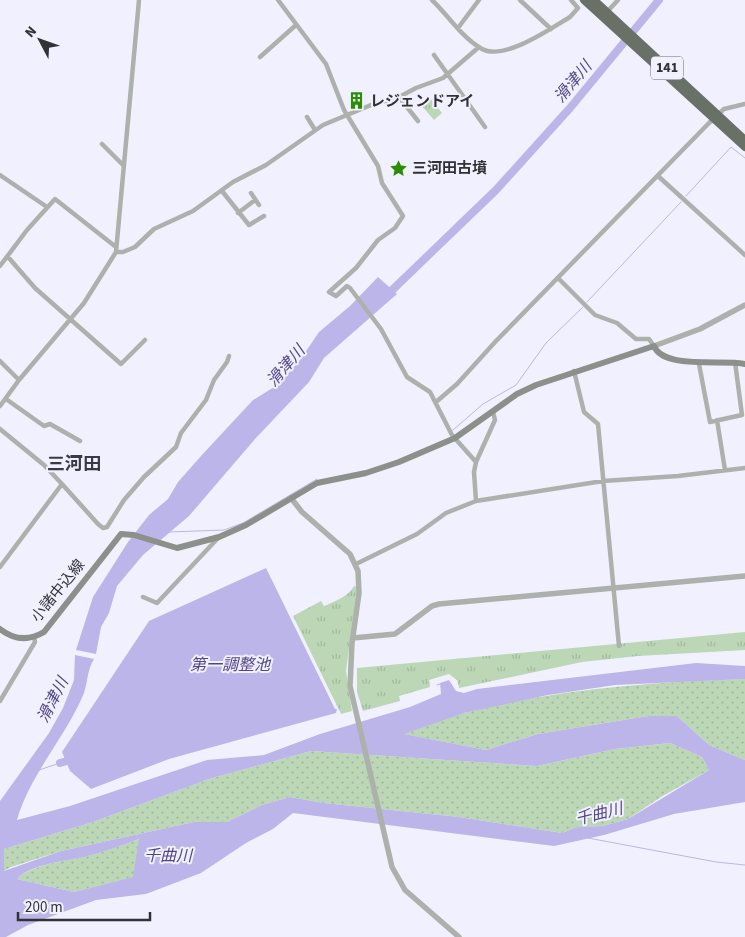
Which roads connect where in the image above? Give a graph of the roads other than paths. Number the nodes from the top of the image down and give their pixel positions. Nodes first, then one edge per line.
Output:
1 (139, 0) edge
2 (278, 0) edge
3 (432, 0) edge
4 (480, 0) edge
5 (520, 0) edge
6 (571, 0) edge
7 (584, 0) edge
8 (594, 0) edge
9 (618, 0) edge
10 (609, 18) junction
11 (296, 25) junction
12 (458, 28) junction
13 (551, 28) junction
14 (479, 47) junction
15 (434, 55) dead end
16 (260, 58) dead end
17 (449, 74) junction
18 (399, 97) junction
19 (745, 104) edge
20 (348, 114) junction
21 (307, 117) dead end
22 (719, 120) junction
23 (418, 121) dead end
24 (485, 127) dead end
25 (315, 130) junction
26 (745, 140) edge
27 (102, 144) dead end
28 (745, 147) edge
29 (123, 166) junction
30 (0, 175) edge
31 (658, 176) junction
32 (222, 191) junction
33 (251, 193) dead end
34 (255, 200) junction
35 (259, 205) dead end
36 (47, 207) junction
37 (238, 213) junction
38 (264, 216) dead end
39 (116, 249) junction
40 (745, 255) edge
41 (8, 257) junction
42 (0, 266) edge
43 (558, 278) junction
44 (745, 305) edge
45 (71, 319) junction
46 (145, 340) dead end
47 (654, 346) junction
48 (229, 356) dead end
49 (0, 361) edge
50 (735, 362) junction
51 (700, 364) junction
52 (745, 364) edge
53 (574, 371) junction
54 (19, 380) junction
55 (6, 399) junction
56 (436, 402) junction
57 (0, 406) edge
58 (493, 412) junction
59 (717, 420) junction
60 (0, 429) edge
61 (455, 438) junction
62 (80, 441) dead end
63 (476, 462) junction
64 (745, 468) edge
65 (724, 470) junction
66 (603, 482) junction
67 (62, 484) junction
68 (291, 498) junction
69 (476, 501) junction
70 (219, 537) junction
71 (356, 564) junction
72 (0, 567) edge
73 (745, 576) edge
74 (613, 588) junction
75 (142, 597) dead end
76 (0, 630) edge
77 (34, 637) junction
78 (353, 638) junction
79 (619, 646) dead end
80 (0, 701) edge
81 (459, 937) edge

1 - 29 street
2 - 11 street
3 - 12 street
4 - 12 street
5 - 13 street
6 - 13 street
7 - 10 highway, 141
8 - 10 highway, 141
9 - 10 street
10 - 22 highway, 141
11 - 16 street
11 - 20 street
12 - 14 street
13 - 14 street
14 - 17 street
15 - 17 street
17 - 18 street
17 - 24 street
18 - 20 street
18 - 23 street
19 - 31 street
20 - 25 street
20 - 56 street
21 - 25 street
22 - 26 highway, 141
22 - 28 highway, 141
25 - 32 street
27 - 29 street
29 - 39 street
30 - 36 street
31 - 40 street
31 - 43 street
32 - 37 street
32 - 39 street
33 - 34 street
34 - 35 street
34 - 37 street
36 - 39 street
36 - 41 street
37 - 38 street
39 - 45 street
41 - 42 street
41 - 45 street
43 - 47 street
43 - 56 street
44 - 47 street
45 - 46 street
45 - 54 street
47 - 51 main road
47 - 53 main road
48 - 67 street
49 - 54 street
50 - 51 main road
50 - 52 main road
50 - 59 street
51 - 59 street
53 - 58 main road
53 - 66 street
54 - 55 street
55 - 57 street
55 - 62 street
56 - 61 street
58 - 61 main road
58 - 63 street
59 - 65 street
60 - 67 street
61 - 63 street
61 - 68 main road
63 - 69 street
64 - 65 street
65 - 66 street
66 - 69 street
66 - 74 street
67 - 72 street
68 - 70 main road
68 - 71 street
69 - 71 street
70 - 75 street
70 - 77 main road, 小諸中込線
71 - 78 street
73 - 74 street
74 - 78 street
74 - 79 street
76 - 77 main road, 小諸中込線
77 - 80 street
78 - 81 street

